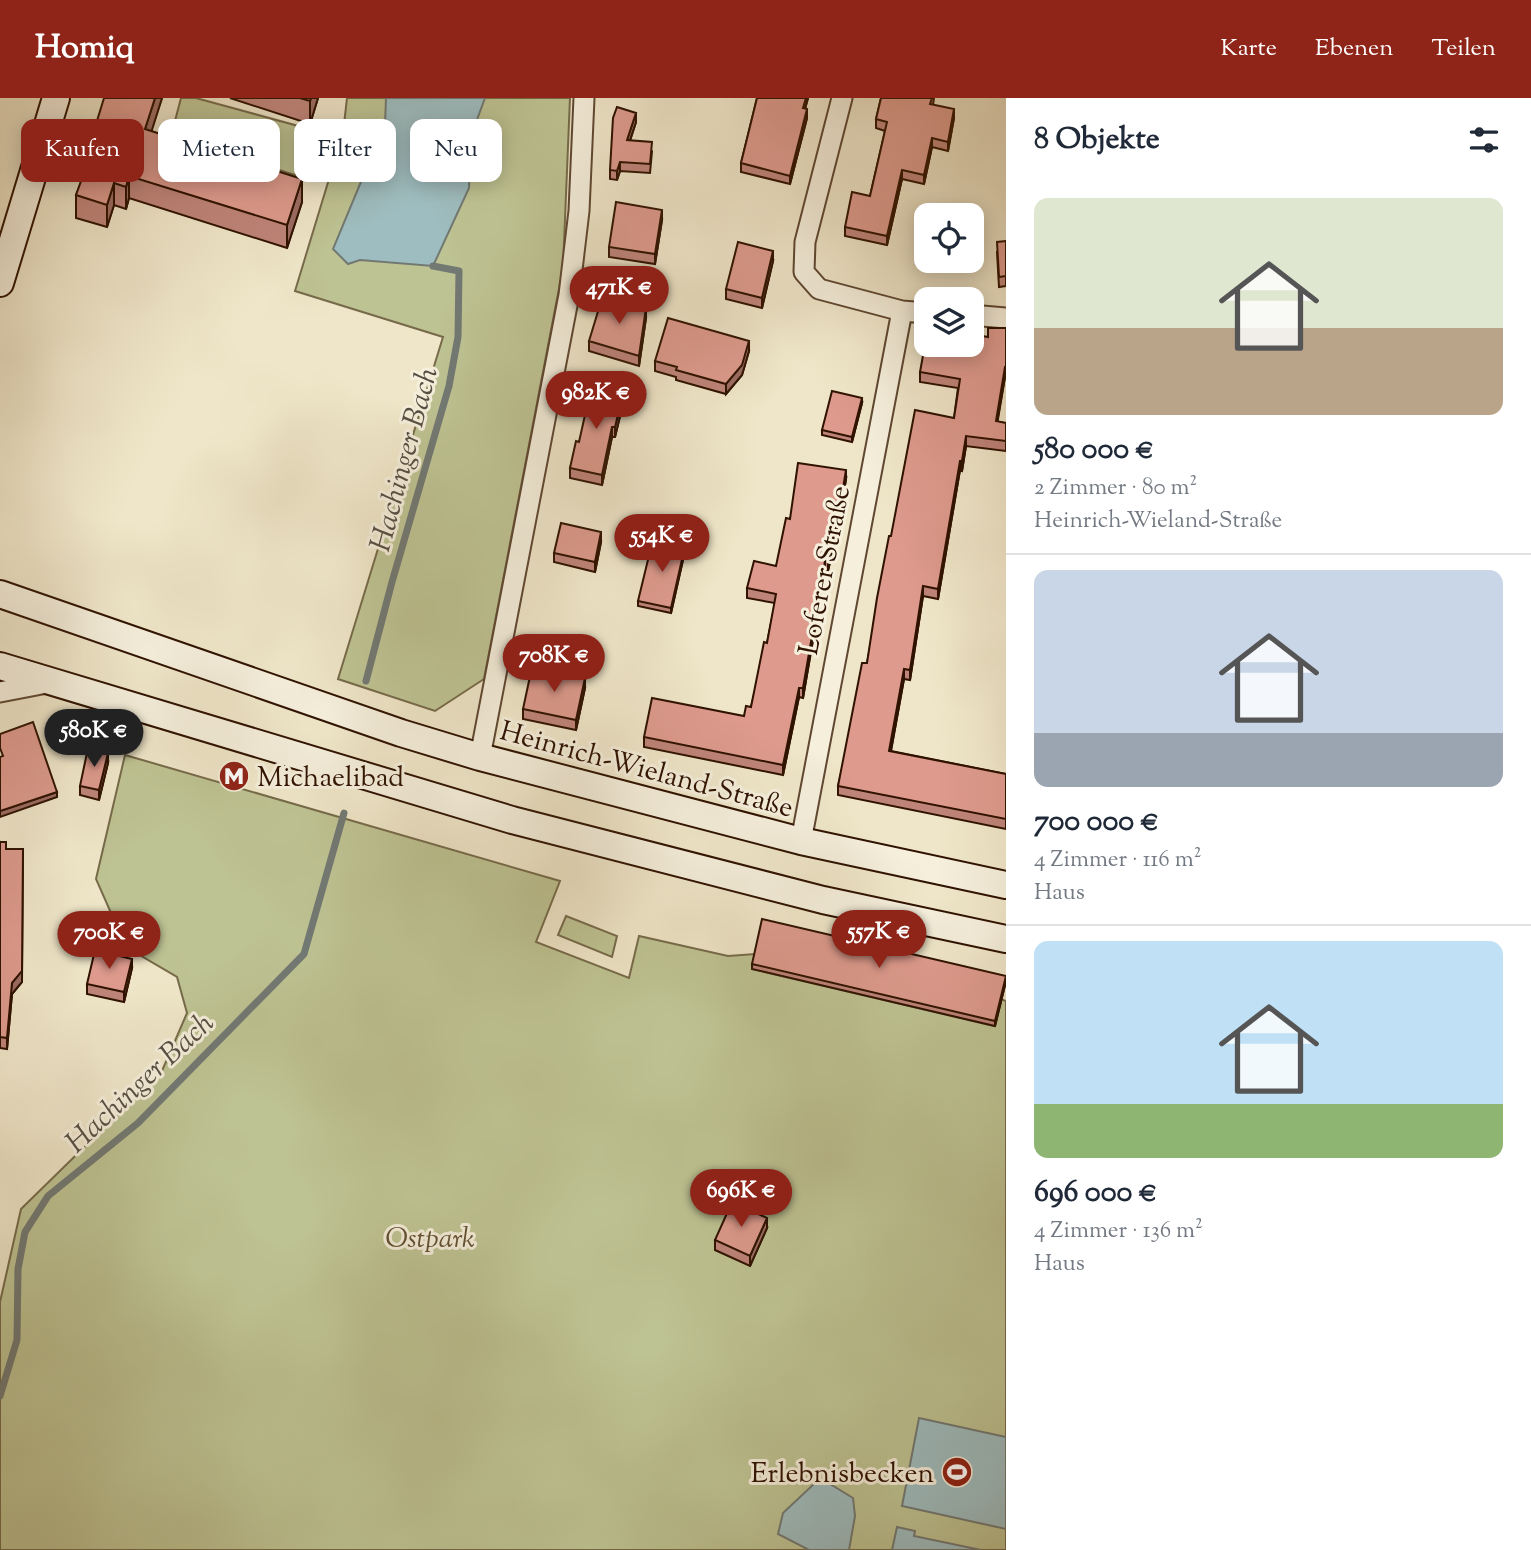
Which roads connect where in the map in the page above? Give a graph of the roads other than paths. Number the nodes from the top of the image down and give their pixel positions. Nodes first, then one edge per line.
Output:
1 (56, 98) edge
2 (584, 98) edge
3 (842, 98) edge
4 (0, 283) edge
5 (902, 311) junction
6 (914, 312) edge
7 (984, 317) edge
8 (1006, 318) edge
9 (0, 594) edge
10 (0, 666) edge
11 (52, 682) junction
12 (0, 692) edge
13 (480, 757) junction
14 (801, 841) junction
15 (1006, 885) edge
16 (1006, 939) edge

1 - 4 main road
2 - 13 street
3 - 5 street
5 - 6 street
5 - 14 street, Loferer Straße
7 - 8 street
9 - 13 main road, Heinrich-Wieland-Straße
10 - 11 main road
11 - 12 street
11 - 16 main road
13 - 14 main road, Heinrich-Wieland-Straße
14 - 15 main road, Heinrich-Wieland-Straße

